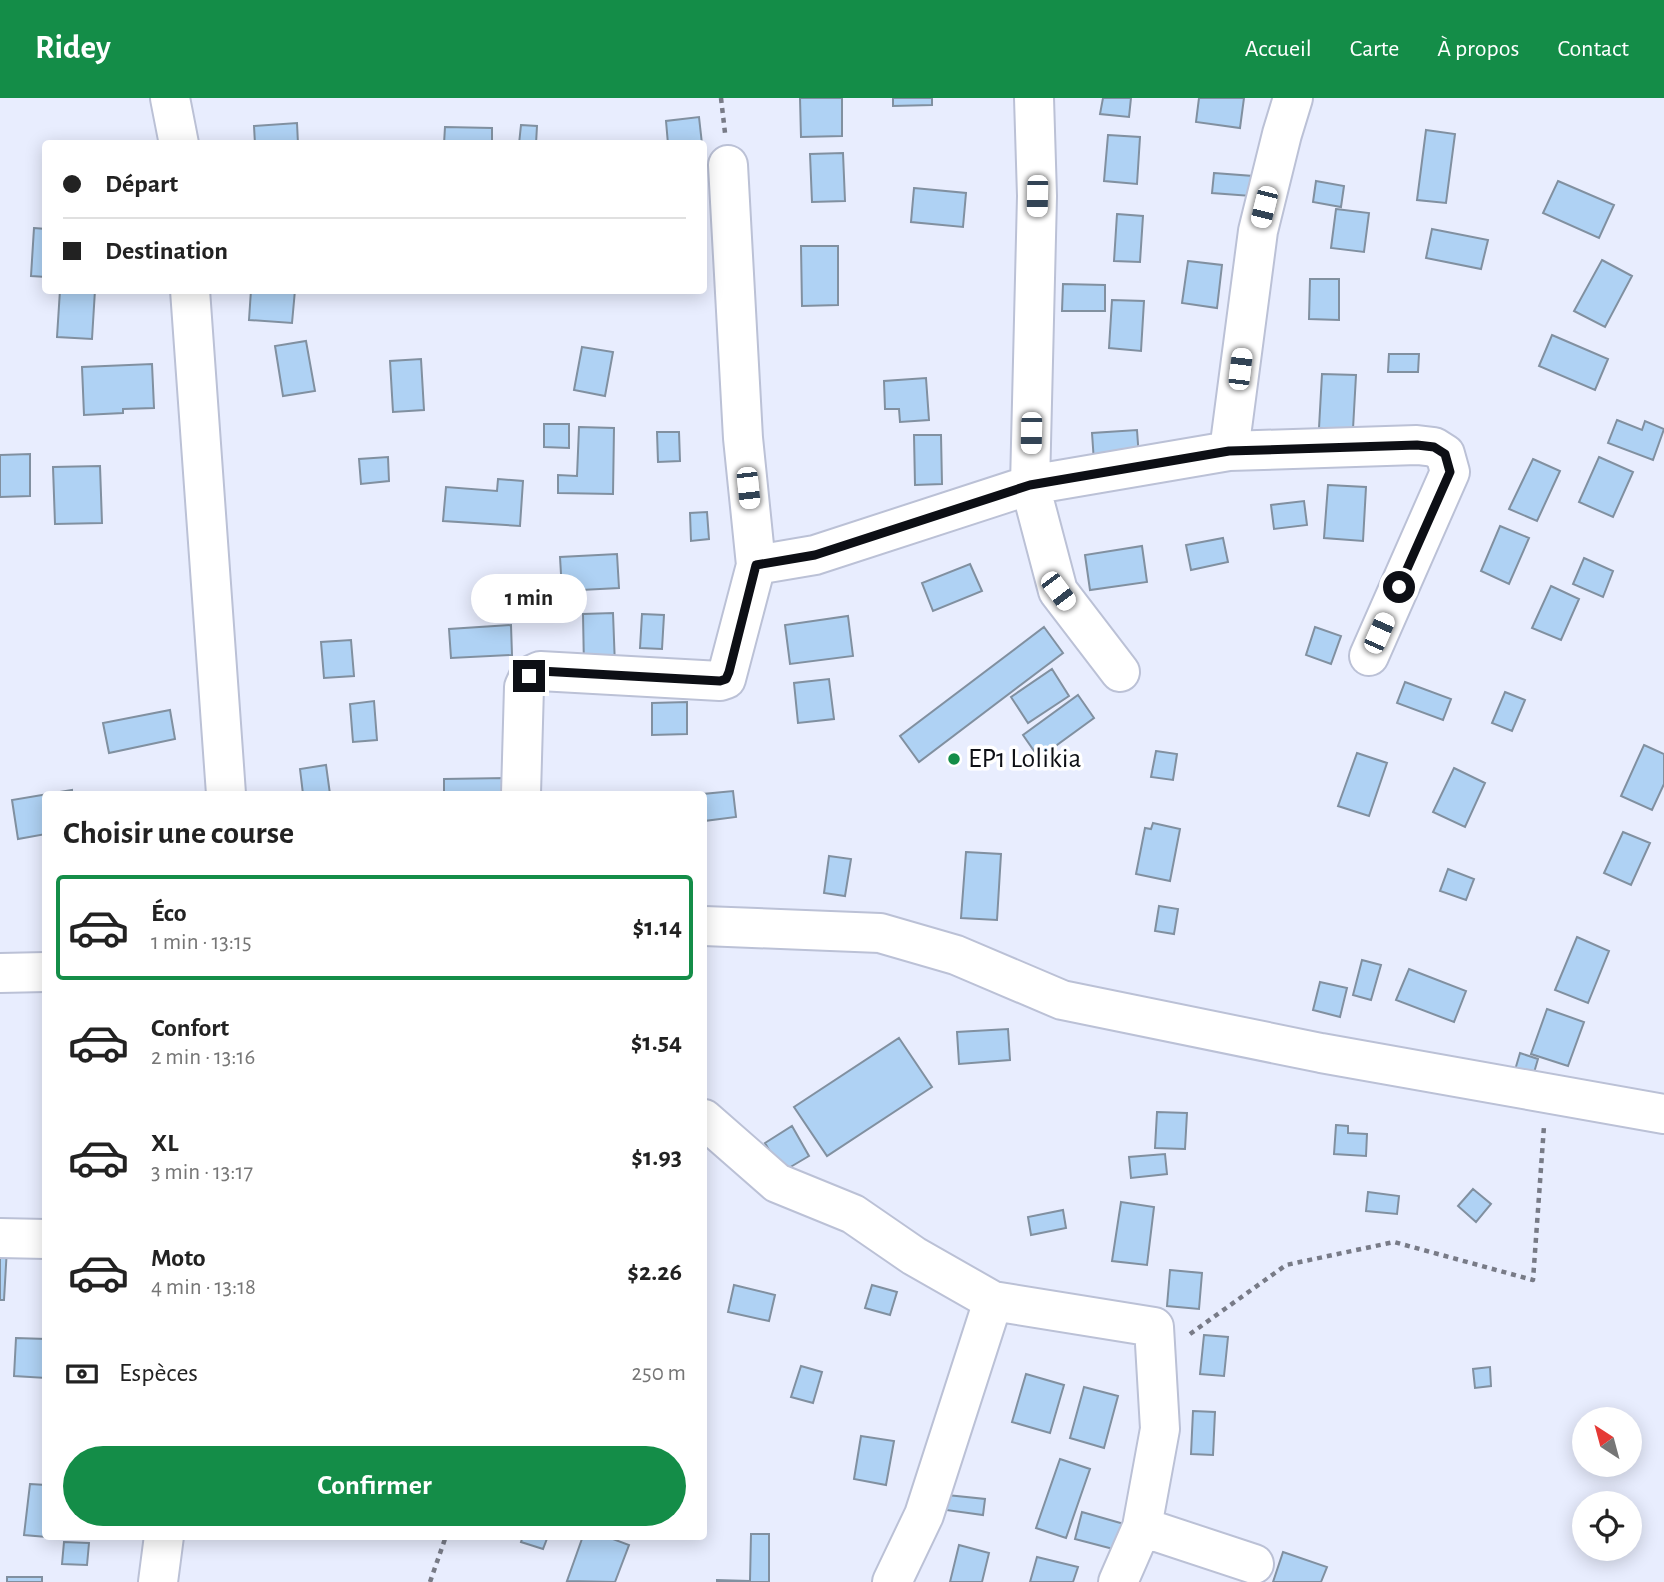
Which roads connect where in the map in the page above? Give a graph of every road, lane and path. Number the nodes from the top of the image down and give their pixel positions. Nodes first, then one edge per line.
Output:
1 (170, 98) edge
2 (1034, 98) edge
3 (1293, 98) edge
4 (178, 140) edge
5 (728, 165) dead end
6 (190, 294) edge
7 (1229, 451) junction
8 (1030, 485) junction
9 (756, 565) junction
10 (1369, 656) dead end
11 (1120, 672) dead end
12 (226, 791) edge
13 (521, 791) edge
14 (707, 926) edge
15 (42, 972) edge
16 (0, 973) edge
17 (1546, 1093) junction
18 (1664, 1114) edge
19 (707, 1122) edge
20 (0, 1238) edge
21 (42, 1239) edge
22 (993, 1301) junction
23 (1156, 1359) junction
24 (1142, 1527) junction
25 (163, 1540) edge
26 (445, 1540) edge
27 (1254, 1564) dead end
28 (158, 1582) edge
29 (429, 1582) edge
30 (892, 1582) edge
31 (1118, 1582) edge

1 - 4 street
2 - 8 street
3 - 7 street
5 - 9 street
6 - 12 street
7 - 8 street
7 - 10 street
8 - 9 street
8 - 11 street
9 - 13 street
14 - 17 street
15 - 16 street
17 - 18 street
17 - 23 path
19 - 22 street
20 - 21 street
22 - 23 street
22 - 30 street
23 - 24 street
24 - 27 street
24 - 31 street
25 - 28 street
26 - 29 path

